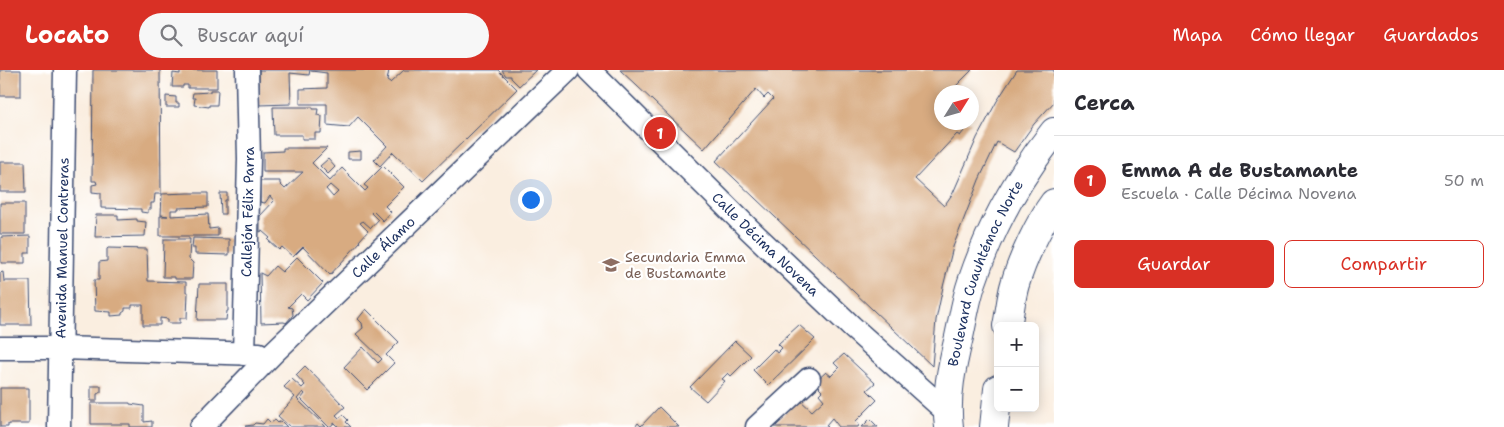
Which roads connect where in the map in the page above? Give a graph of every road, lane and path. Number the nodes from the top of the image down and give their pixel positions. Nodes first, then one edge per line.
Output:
1 (65, 70) edge
2 (247, 70) edge
3 (568, 70) edge
4 (589, 70) edge
5 (1054, 132) edge
6 (1054, 203) edge
7 (1008, 322) edge
8 (0, 348) edge
9 (61, 348) junction
10 (244, 354) junction
11 (272, 354) junction
12 (809, 379) dead end
13 (996, 412) edge
14 (948, 419) edge
15 (59, 427) edge
16 (201, 427) edge
17 (757, 427) edge
18 (994, 427) edge

1 - 9 street, Avenida Manuel Contreras
2 - 10 street, Callejón Félix Parra
3 - 11 street, Calle Álamo
4 - 14 street, Calle Décima Novena
5 - 14 main road, Boulevard Cuauhtémoc Norte
6 - 7 main road
8 - 9 street
9 - 10 street
9 - 15 street, Avenida Manuel Contreras
10 - 11 street
11 - 16 street, Calle Álamo
12 - 17 street
13 - 18 main road

